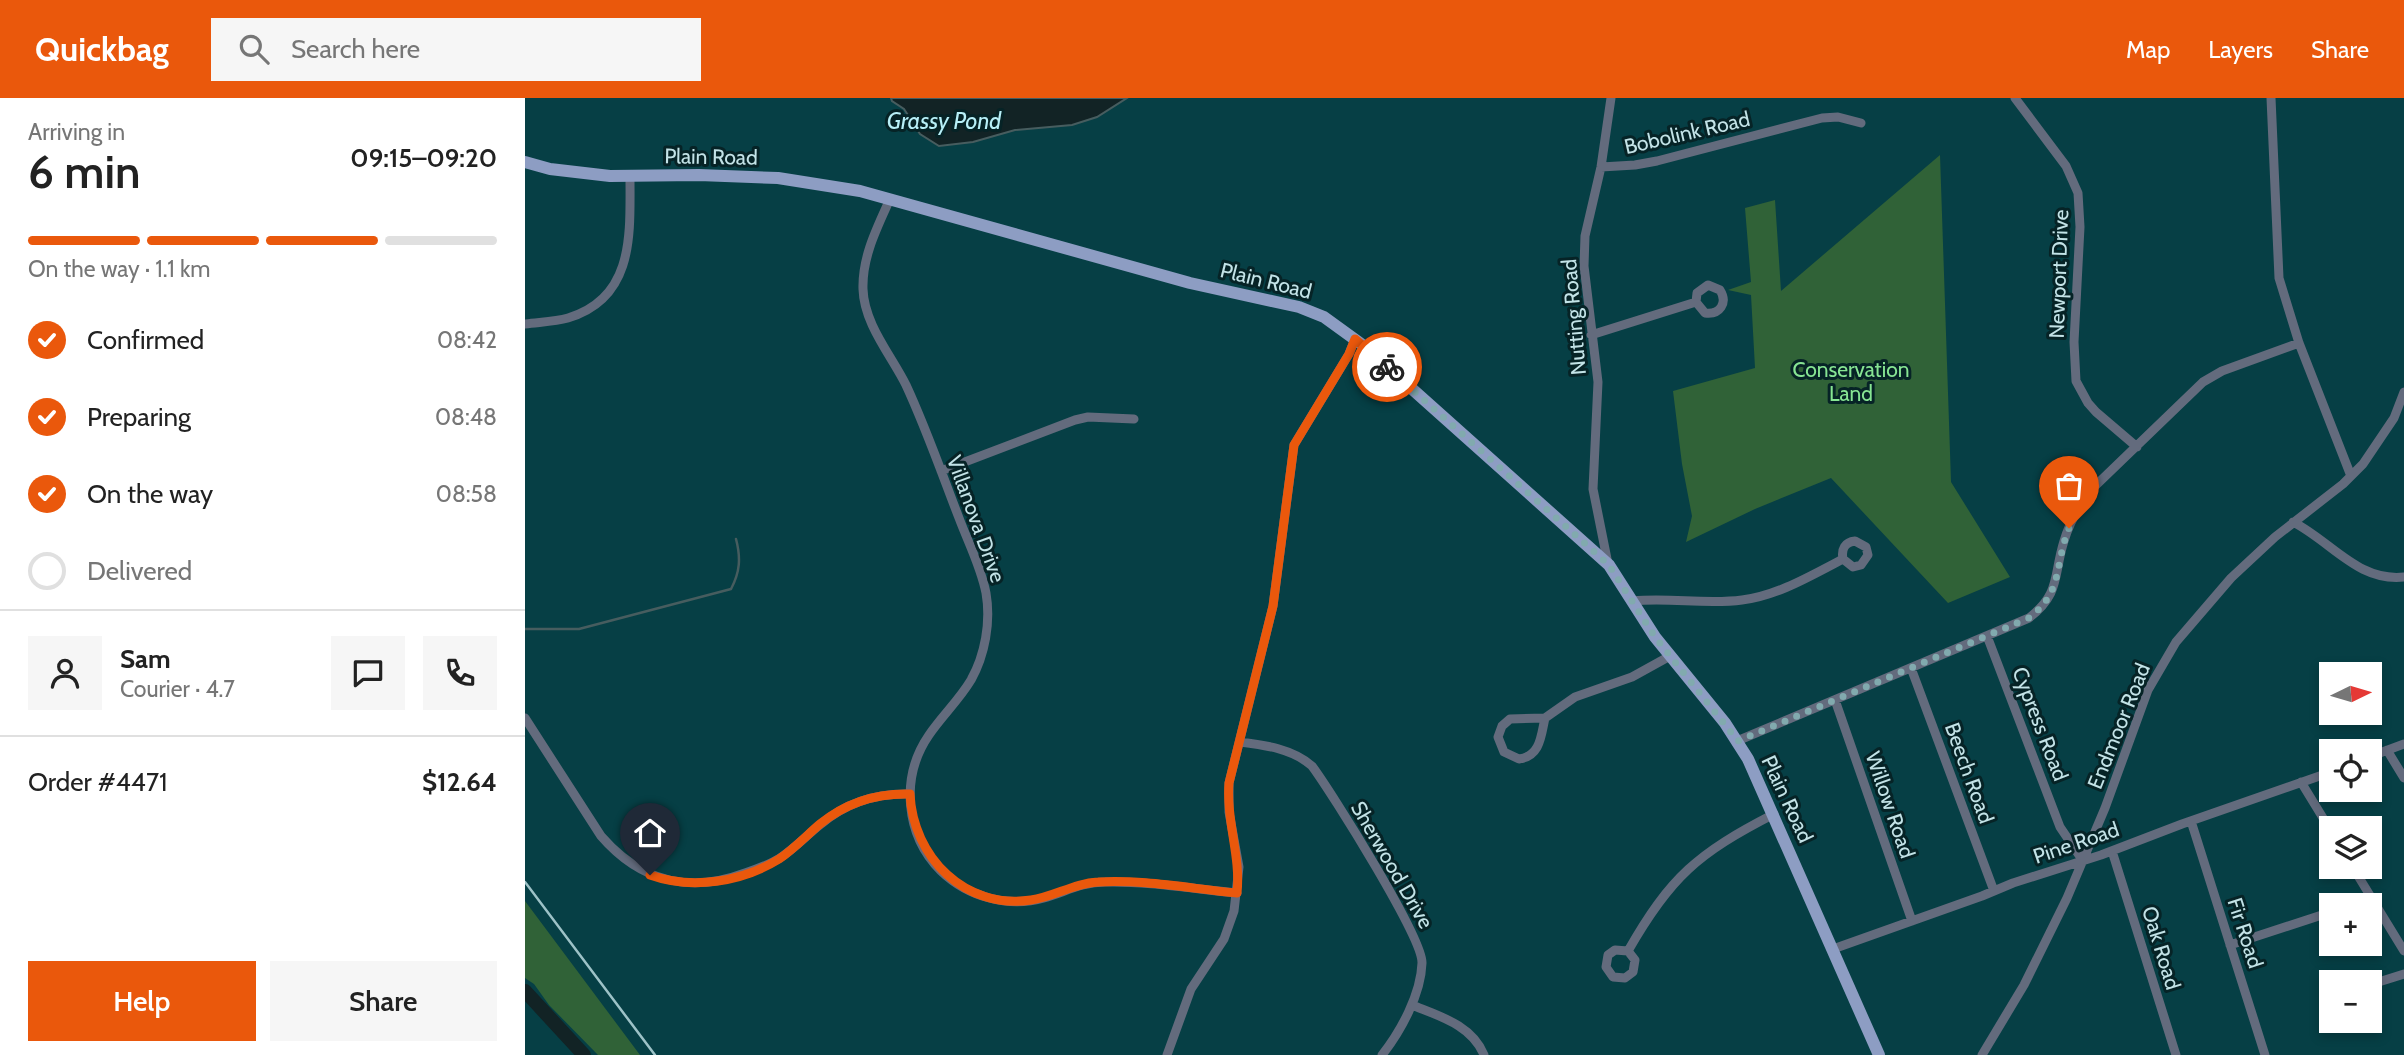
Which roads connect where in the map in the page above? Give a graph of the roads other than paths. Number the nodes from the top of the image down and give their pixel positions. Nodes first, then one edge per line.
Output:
1 (1611, 98) edge
2 (2015, 98) edge
3 (2271, 98) edge
4 (1861, 123) dead end
5 (525, 162) edge
6 (1601, 167) junction
7 (630, 177) junction
8 (890, 199) junction
9 (1696, 302) dead end
10 (525, 324) edge
11 (1591, 335) junction
12 (1355, 339) junction
13 (2299, 343) junction
14 (2404, 392) edge
15 (1133, 419) dead end
16 (2137, 447) junction
17 (941, 471) junction
18 (2351, 476) junction
19 (2293, 522) junction
20 (1602, 535) junction
21 (1589, 547) junction
22 (1843, 559) dead end
23 (1609, 565) junction
24 (2404, 576) edge
25 (1633, 601) junction
26 (1987, 636) junction
27 (1670, 656) junction
28 (1911, 668) junction
29 (1835, 700) junction
30 (525, 718) edge
31 (1545, 718) junction
32 (1738, 741) junction
33 (1240, 742) junction
34 (2404, 744) edge
35 (2387, 750) junction
36 (2382, 752) edge
37 (2319, 776) edge
38 (2404, 778) edge
39 (2301, 782) junction
40 (910, 794) junction
41 (1774, 814) junction
42 (2322, 816) edge
43 (2191, 821) junction
44 (2112, 851) junction
45 (2083, 861) junction
46 (1994, 891) junction
47 (1237, 893) junction
48 (2382, 915) edge
49 (2319, 916) edge
50 (1912, 920) junction
51 (2230, 945) junction
52 (1833, 949) junction
53 (1628, 951) dead end
54 (2404, 951) edge
55 (2404, 974) edge
56 (2382, 981) edge
57 (1412, 1005) junction
58 (1167, 1055) edge
59 (1382, 1055) edge
60 (1484, 1055) edge
61 (1879, 1055) edge
62 (1982, 1055) edge
63 (2176, 1055) edge
64 (2265, 1055) edge

1 - 6 street, Nutting Road
2 - 16 street, Newport Drive
3 - 13 street
4 - 6 street, Bobolink Road
5 - 7 main road, Plain Road
6 - 11 street, Nutting Road
7 - 8 main road, Plain Road
7 - 10 street
8 - 12 main road, Plain Road
8 - 17 street, Villanova Drive
9 - 11 street
11 - 20 street, Nutting Road
12 - 21 main road, Plain Road
12 - 33 street
13 - 16 street
13 - 18 street
14 - 18 street, Endmoor Road
15 - 17 street
16 - 26 street
17 - 40 street, Villanova Drive
18 - 19 street, Endmoor Road
19 - 24 street
19 - 45 street, Endmoor Road
20 - 21 street
20 - 23 street, Nutting Road
21 - 23 main road, Plain Road
22 - 25 street
23 - 25 main road, Plain Road
25 - 27 main road, Plain Road
26 - 28 street
26 - 45 street, Cypress Road
27 - 31 street
27 - 32 main road, Plain Road
28 - 29 street
28 - 46 street, Beech Road
29 - 32 street
29 - 50 street, Willow Road
30 - 40 street
31 - 31 street
32 - 41 main road, Plain Road
33 - 47 street
33 - 57 street, Sherwood Drive
34 - 35 street
35 - 36 street
35 - 38 street
37 - 39 street, Pine Road
39 - 42 street
39 - 43 street, Pine Road
40 - 47 street, Villanova Drive
41 - 52 main road, Plain Road
41 - 53 street
43 - 44 street, Pine Road
43 - 51 street, Fir Road
44 - 45 street, Pine Road
44 - 63 street, Oak Road
45 - 46 street, Pine Road
45 - 62 street, Endmoor Road
46 - 50 street, Pine Road
47 - 58 street
48 - 54 street
49 - 51 street
50 - 52 street, Pine Road
51 - 64 street, Fir Road
52 - 61 main road, Plain Road
55 - 56 street
57 - 59 street, Sherwood Drive
57 - 60 street

